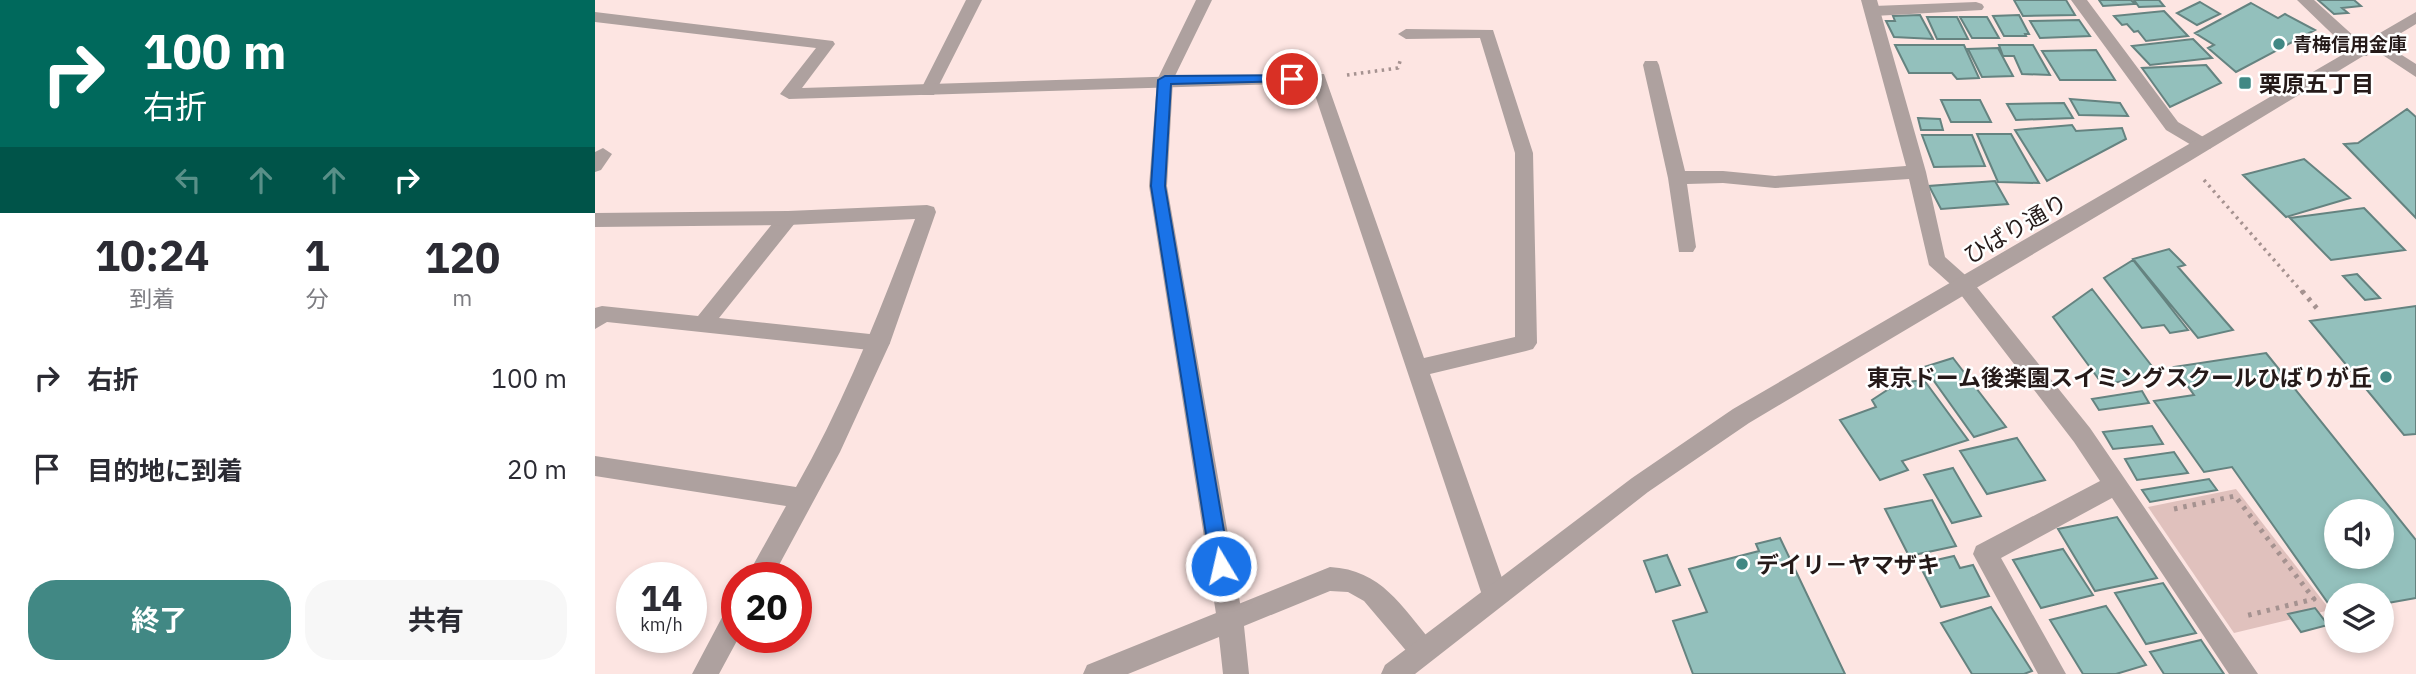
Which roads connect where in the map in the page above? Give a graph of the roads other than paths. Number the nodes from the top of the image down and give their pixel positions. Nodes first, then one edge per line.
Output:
1 (605, 0) edge
2 (974, 0) edge
3 (1204, 0) edge
4 (2079, 0) edge
5 (2305, 0) edge
6 (1872, 5) edge
7 (1976, 7) dead end
8 (595, 9) edge
9 (595, 17) edge
10 (2416, 17) edge
11 (1406, 34) road end
12 (2368, 48) junction
13 (1651, 65) dead end
14 (2416, 72) edge
15 (1165, 80) junction
16 (928, 91) junction
17 (2204, 145) junction
18 (1917, 172) junction
19 (1677, 178) junction
20 (788, 218) junction
21 (595, 220) edge
22 (1686, 247) dead end
23 (1965, 286) junction
24 (595, 321) edge
25 (703, 324) junction
26 (879, 343) junction
27 (1417, 368) junction
28 (595, 466) edge
29 (2116, 484) junction
30 (803, 498) junction
31 (767, 562) edge
32 (1495, 595) junction
33 (1230, 620) junction
34 (721, 644) edge
35 (1423, 651) junction
36 (705, 674) edge
37 (1096, 674) edge
38 (1236, 674) edge
39 (1394, 674) edge
40 (2053, 674) edge
41 (2245, 674) edge

1 - 8 street
2 - 16 street
3 - 15 street
4 - 17 street
5 - 12 street
6 - 7 street
6 - 18 street
9 - 16 street
10 - 12 street, ひばり通り
11 - 27 street
12 - 14 street
12 - 17 street, ひばり通り
13 - 19 street
15 - 16 street
15 - 27 street
15 - 33 street
17 - 23 street, ひばり通り
18 - 19 street
18 - 23 street
19 - 22 street
20 - 21 street
20 - 25 street
20 - 26 street
23 - 29 street
23 - 32 street, ひばり通り
24 - 25 street
25 - 26 street
26 - 30 street
27 - 32 street
28 - 30 street
29 - 40 street
29 - 41 street
30 - 31 street
32 - 35 street, ひばり通り
33 - 35 street
33 - 37 street
33 - 38 street
34 - 36 street
35 - 39 street, ひばり通り

